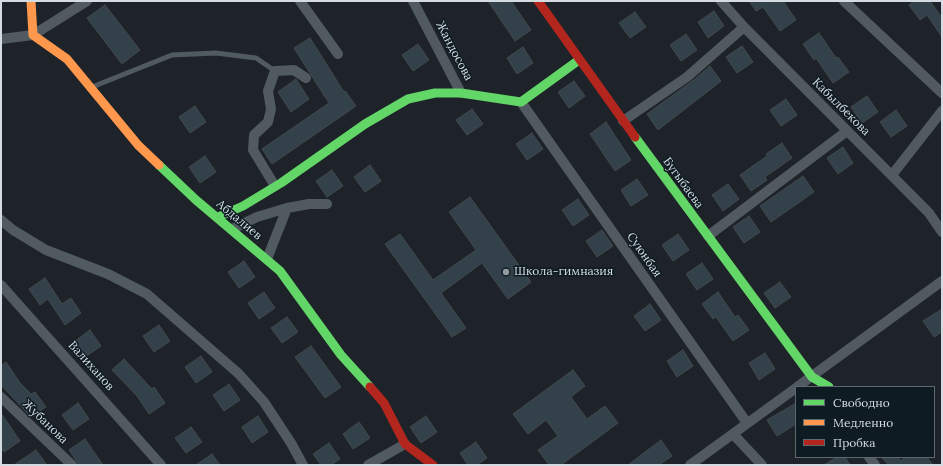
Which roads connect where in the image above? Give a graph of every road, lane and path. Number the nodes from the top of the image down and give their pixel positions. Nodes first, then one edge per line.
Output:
1 (31, 1) edge
2 (87, 1) edge
3 (300, 1) edge
4 (413, 1) edge
5 (538, 1) edge
6 (721, 1) edge
7 (844, 1) edge
8 (744, 27) junction
9 (33, 34) junction
10 (1, 39) edge
11 (338, 54) dead end
12 (579, 60) junction
13 (275, 70) junction
14 (306, 78) dead end
15 (91, 88) junction
16 (461, 92) junction
17 (942, 93) edge
18 (521, 102) junction
19 (942, 111) edge
20 (623, 121) junction
21 (847, 131) junction
22 (892, 175) junction
23 (275, 186) junction
24 (328, 204) dead end
25 (287, 208) junction
26 (218, 217) junction
27 (1, 220) edge
28 (232, 229) junction
29 (942, 232) edge
30 (708, 236) junction
31 (267, 259) junction
32 (942, 281) edge
33 (1, 284) edge
34 (812, 377) junction
35 (798, 386) edge
36 (827, 386) edge
37 (795, 388) edge
38 (1, 397) edge
39 (747, 423) junction
40 (733, 434) junction
41 (404, 444) junction
42 (72, 465) edge
43 (161, 465) edge
44 (303, 465) edge
45 (368, 465) edge
46 (433, 465) edge
47 (690, 465) edge
48 (762, 465) edge

1 - 9 street
2 - 9 street
3 - 11 street
4 - 16 street, Жандосова
5 - 12 street, Бугыбаева
6 - 8 street, Кабылбекова
7 - 17 street
8 - 20 street
8 - 21 street, Кабылбекова
9 - 10 street
9 - 15 street, Абдалиев
12 - 18 street
12 - 20 street, Бугыбаева
13 - 14 street
13 - 15 lane
13 - 23 street
15 - 26 street, Абдалиев
16 - 18 street
16 - 23 street
18 - 39 street, Суюнбая
19 - 22 street
20 - 30 street, Бугыбаева
21 - 22 street, Кабылбекова
21 - 30 street
22 - 29 street, Кабылбекова
23 - 26 street
24 - 25 street
25 - 28 street
25 - 31 street
26 - 28 street, Абдалиев
27 - 44 street
28 - 31 street, Абдалиев
30 - 34 street, Бугыбаева
31 - 41 street, Абдалиев
32 - 34 street
33 - 43 street, Валиханов
34 - 35 street
34 - 36 street
37 - 39 street
38 - 42 street, Жубанова
39 - 40 street
40 - 47 street
40 - 48 street
41 - 45 street
41 - 46 street, Абдалиев

